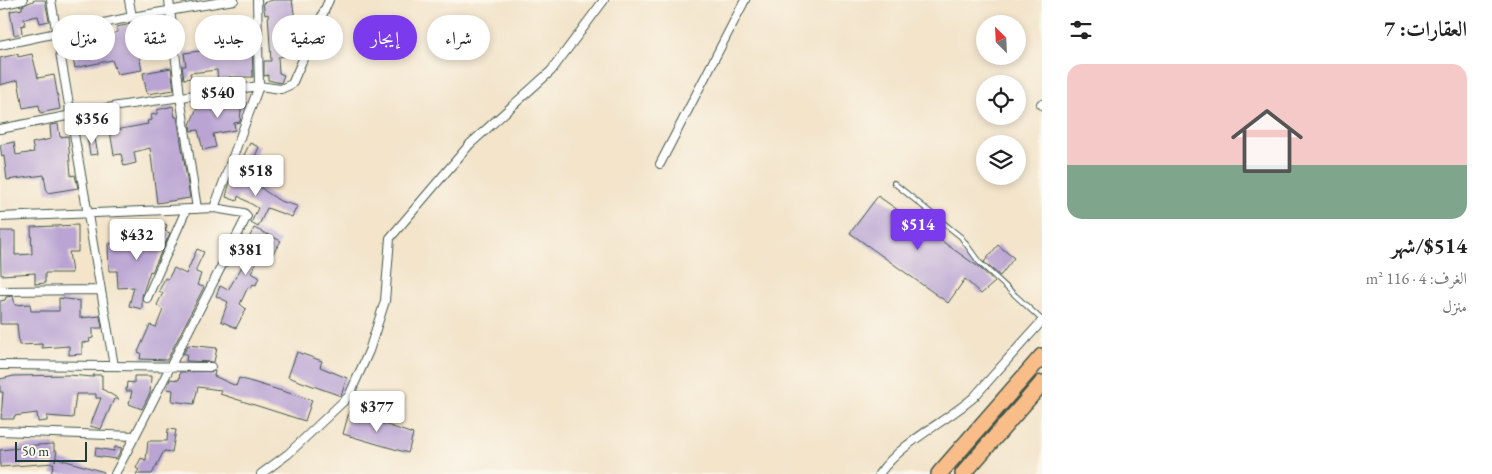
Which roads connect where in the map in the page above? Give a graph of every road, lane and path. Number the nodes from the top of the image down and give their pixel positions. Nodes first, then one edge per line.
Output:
1 (23, 0) edge
2 (51, 0) edge
3 (129, 0) edge
4 (169, 0) edge
5 (234, 0) edge
6 (257, 0) edge
7 (329, 0) edge
8 (604, 0) edge
9 (745, 0) edge
10 (0, 5) edge
11 (170, 10) junction
12 (54, 15) edge
13 (132, 15) edge
14 (143, 15) edge
15 (52, 35) edge
16 (0, 44) edge
17 (62, 60) edge
18 (259, 86) junction
19 (180, 96) junction
20 (71, 114) junction
21 (0, 129) edge
22 (660, 164) dead end
23 (894, 183) dead end
24 (214, 208) junction
25 (197, 209) junction
26 (186, 210) junction
27 (88, 215) junction
28 (0, 217) edge
29 (100, 290) junction
30 (0, 291) edge
31 (147, 298) dead end
32 (1042, 321) edge
33 (1042, 356) edge
34 (0, 366) edge
35 (114, 366) junction
36 (172, 366) junction
37 (210, 367) dead end
38 (1042, 383) edge
39 (0, 431) edge
40 (135, 436) junction
41 (115, 474) edge
42 (262, 474) edge
43 (879, 474) edge
44 (939, 474) edge
45 (963, 474) edge

1 - 10 street
2 - 12 street
3 - 13 street
4 - 11 street
5 - 11 street
6 - 18 street
7 - 18 street
8 - 42 street
9 - 22 street
11 - 14 street
11 - 19 street
15 - 16 street
17 - 20 street
18 - 19 street
18 - 24 street
19 - 20 street
19 - 25 street
20 - 21 street
20 - 27 street
23 - 32 lane
24 - 25 street
24 - 36 street
25 - 26 street
26 - 27 street
26 - 31 street
27 - 28 street
27 - 29 street
29 - 30 street
29 - 35 street
32 - 43 street
33 - 44 highway
34 - 35 street
35 - 36 street
36 - 37 street
36 - 40 street
38 - 45 highway
39 - 40 street
40 - 41 street

